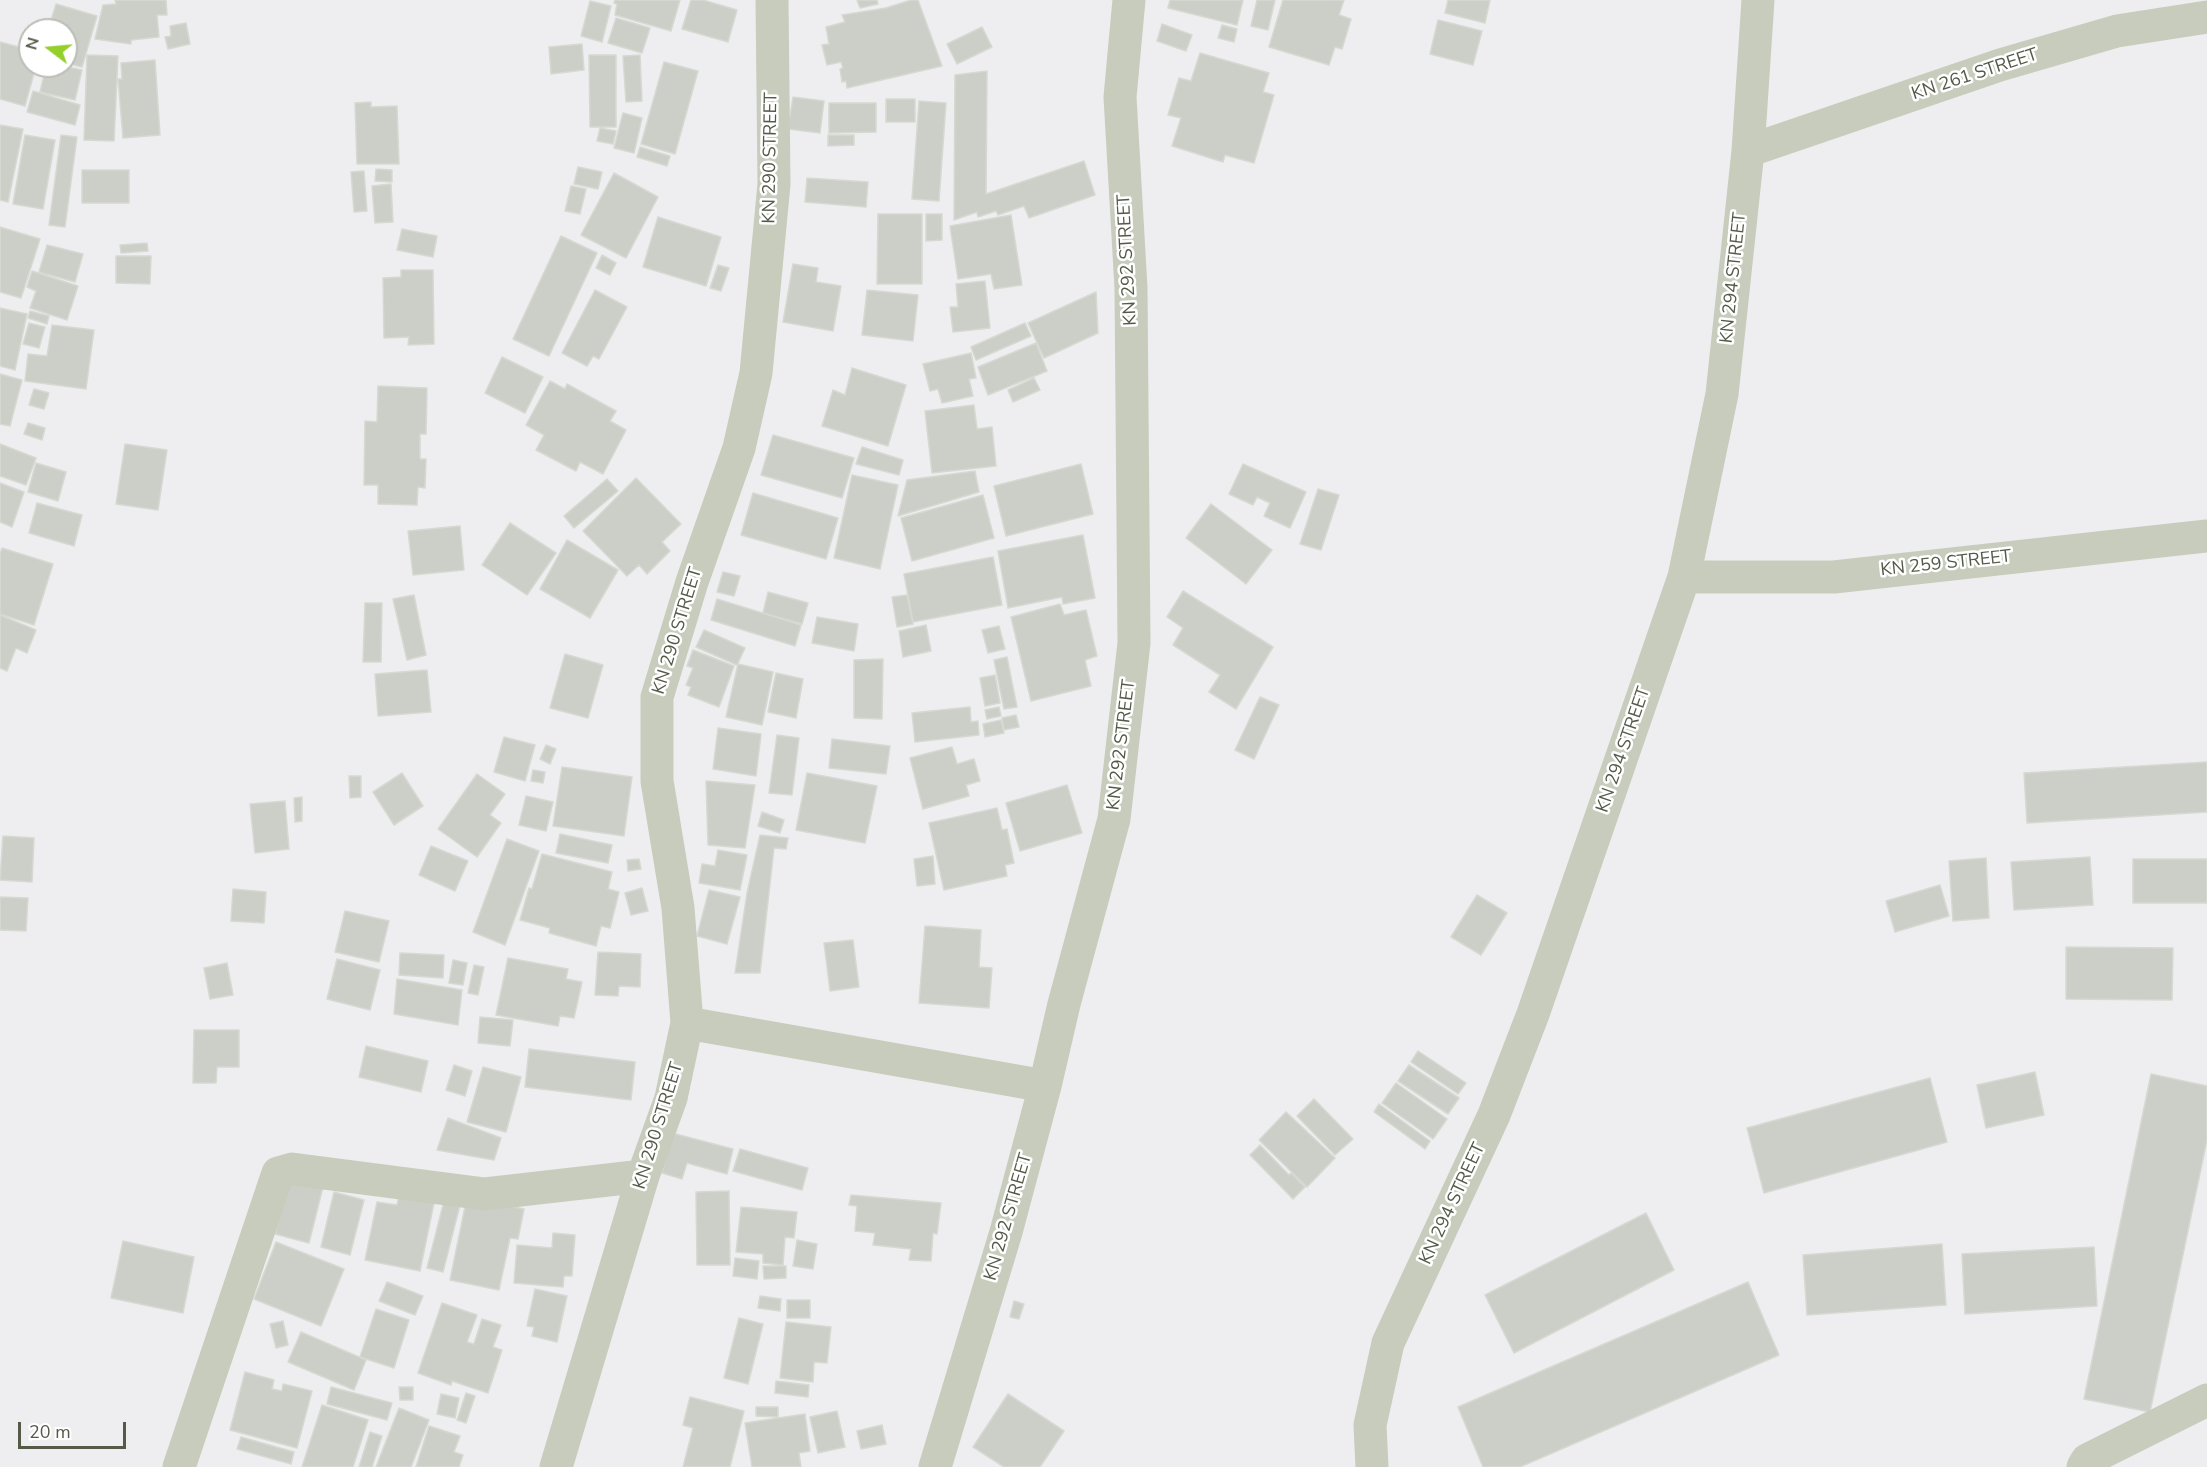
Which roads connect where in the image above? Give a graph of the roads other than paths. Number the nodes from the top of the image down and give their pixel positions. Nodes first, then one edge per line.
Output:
1 (772, 0) edge
2 (1129, 0) edge
3 (1758, 0) edge
4 (2207, 16) edge
5 (1748, 151) junction
6 (2207, 536) edge
7 (1684, 577) junction
8 (687, 1023) junction
9 (1045, 1086) junction
10 (643, 1176) junction
11 (2207, 1400) edge
12 (178, 1467) edge
13 (556, 1467) edge
14 (935, 1467) edge
15 (1372, 1467) edge
16 (2083, 1467) edge

1 - 8 street, KN 290 STREET
2 - 9 street, KN 292 STREET
3 - 5 street, KN 294 STREET
4 - 5 street, KN 261 STREET
5 - 7 street, KN 294 STREET
6 - 7 street, KN 259 STREET
7 - 15 street, KN 294 STREET
8 - 9 street
8 - 10 street, KN 290 STREET
9 - 14 street, KN 292 STREET
10 - 12 street
10 - 13 street, KN 290 STREET
11 - 16 street

